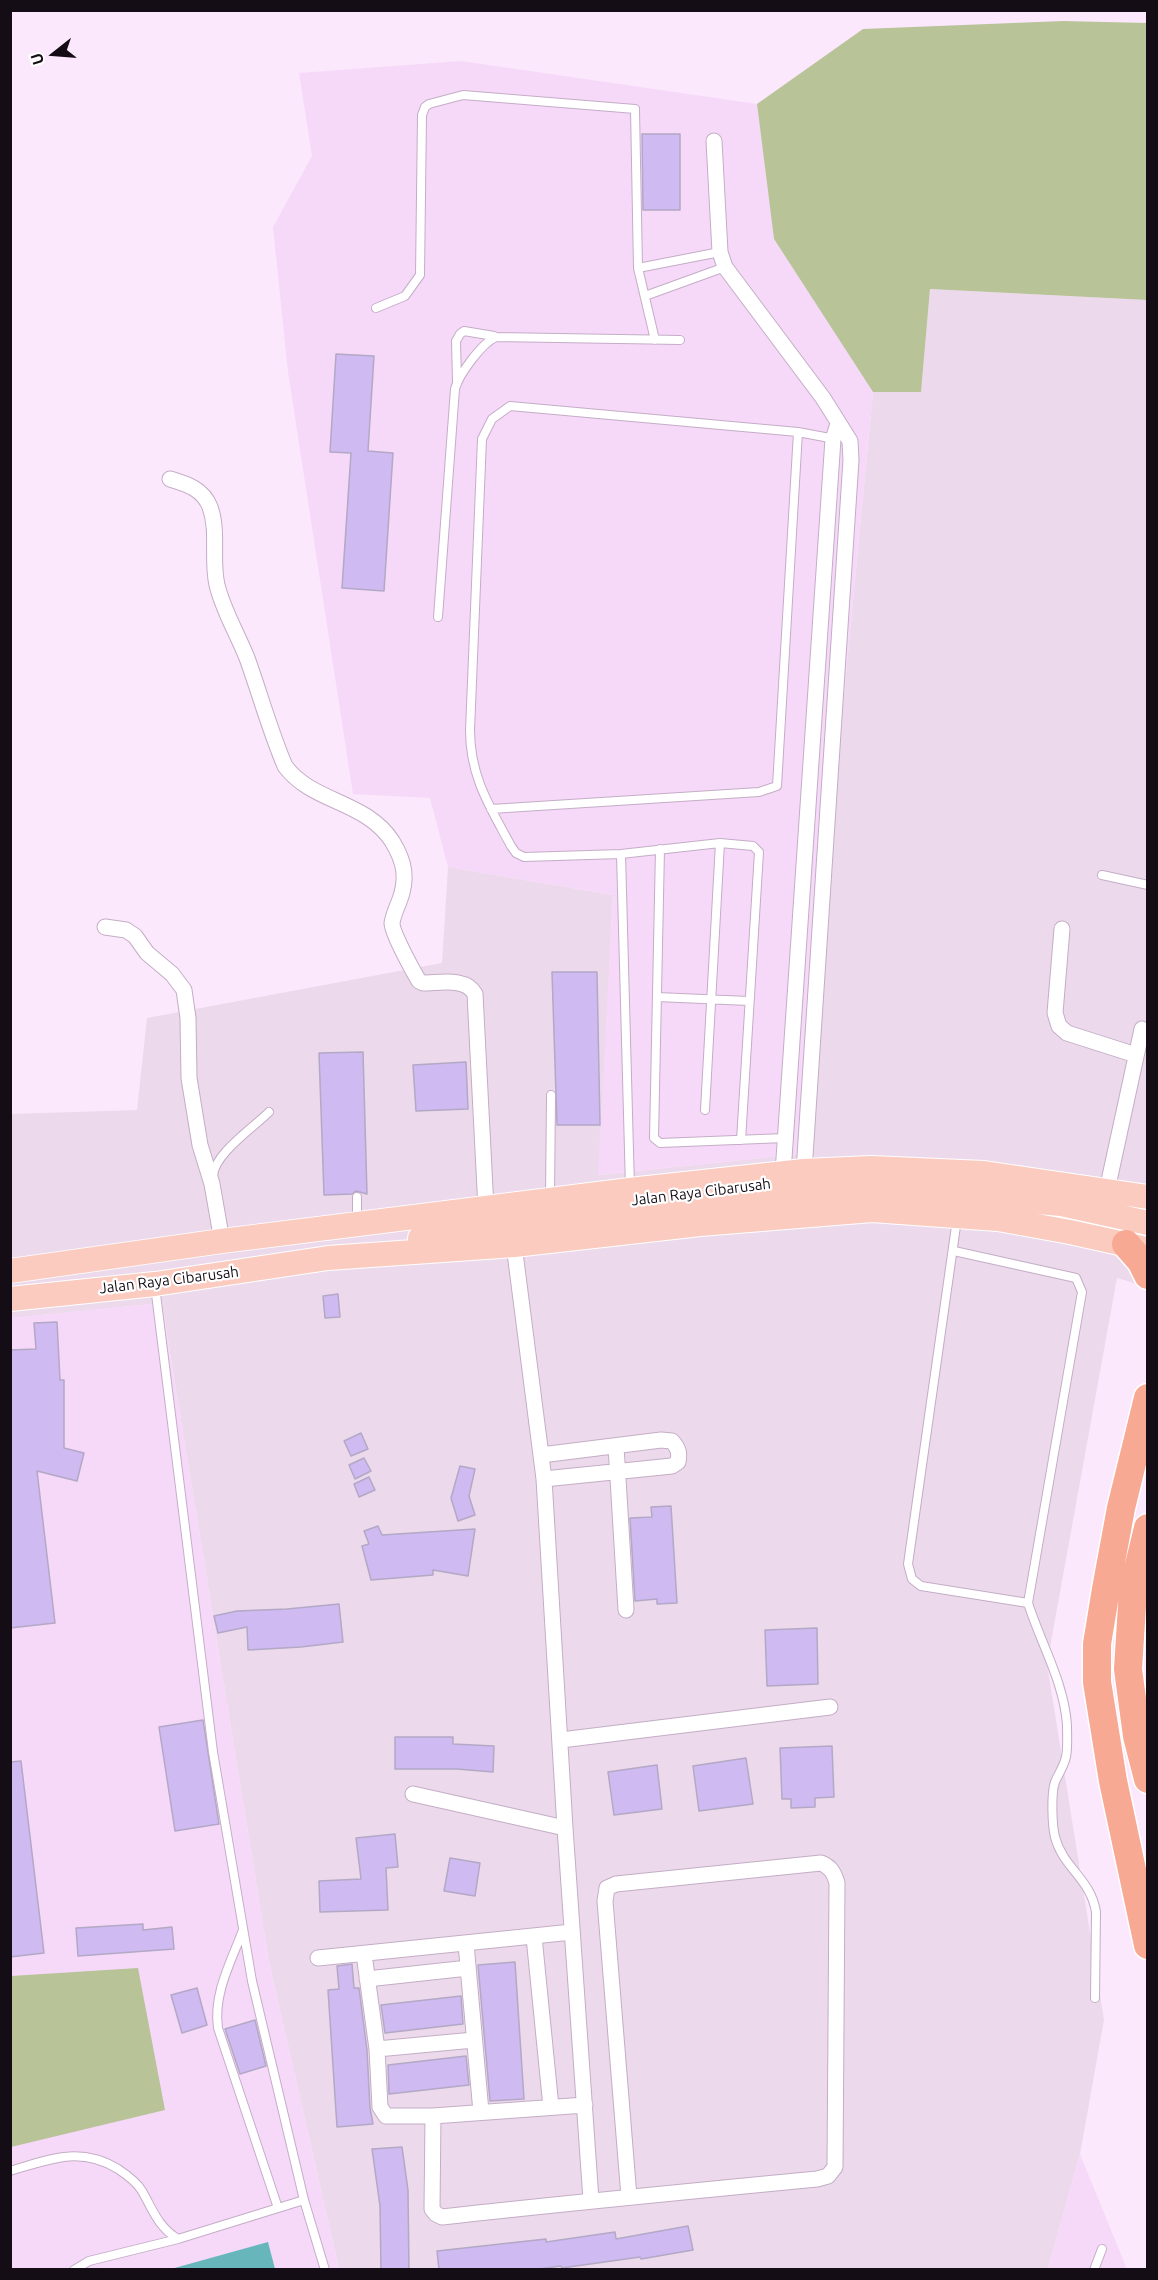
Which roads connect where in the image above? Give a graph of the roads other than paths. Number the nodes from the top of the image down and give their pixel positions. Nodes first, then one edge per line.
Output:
1 (714, 141) dead end
2 (722, 259) junction
3 (638, 268) junction
4 (645, 296) junction
5 (376, 308) dead end
6 (496, 337) junction
7 (655, 340) junction
8 (680, 340) dead end
9 (457, 383) junction
10 (838, 424) junction
11 (798, 432) junction
12 (833, 439) junction
13 (850, 441) junction
14 (170, 479) dead end
15 (438, 617) dead end
16 (491, 809) junction
17 (720, 843) junction
18 (660, 849) junction
19 (621, 854) junction
20 (1102, 875) dead end
21 (1148, 885) edge
22 (105, 927) dead end
23 (1062, 929) dead end
24 (657, 997) junction
25 (711, 998) junction
26 (749, 1001) junction
27 (1142, 1029) dead end
28 (1136, 1055) junction
29 (551, 1095) dead end
30 (705, 1110) dead end
31 (269, 1112) dead end
32 (785, 1138) junction
33 (741, 1140) junction
34 (794, 1172) junction
35 (213, 1184) junction
36 (630, 1190) junction
37 (1107, 1190) junction
38 (357, 1197) dead end
39 (1148, 1197) edge
40 (550, 1201) junction
41 (486, 1209) junction
42 (1148, 1211) edge
43 (958, 1215) junction
44 (1148, 1222) edge
45 (357, 1225) junction
46 (428, 1231) junction
47 (257, 1236) junction
48 (222, 1240) junction
49 (514, 1245) junction
50 (1137, 1247) edge
51 (954, 1251) junction
52 (328, 1258) junction
53 (10, 1271) edge
54 (1148, 1275) edge
55 (155, 1284) junction
56 (10, 1299) edge
57 (1148, 1398) edge
58 (616, 1446) junction
59 (541, 1455) junction
60 (618, 1472) junction
61 (544, 1479) junction
62 (1148, 1528) edge
63 (1029, 1603) junction
64 (626, 1610) dead end
65 (830, 1707) dead end
66 (561, 1740) junction
67 (1148, 1779) edge
68 (413, 1794) dead end
69 (565, 1828) junction
70 (243, 1930) junction
71 (572, 1932) junction
72 (534, 1937) junction
73 (466, 1944) junction
74 (1148, 1945) edge
75 (364, 1953) junction
76 (318, 1958) dead end
77 (468, 1968) junction
78 (368, 1979) junction
79 (1095, 1998) dead end
80 (474, 2040) junction
81 (376, 2049) junction
82 (585, 2105) junction
83 (551, 2107) junction
84 (481, 2112) junction
85 (433, 2116) junction
86 (10, 2170) edge
87 (629, 2197) junction
88 (304, 2200) junction
89 (591, 2200) junction
90 (278, 2208) junction
91 (178, 2239) junction
92 (1102, 2249) dead end
93 (74, 2270) edge
94 (325, 2270) edge
95 (1094, 2270) edge

1 - 2 street
2 - 3 lane
2 - 4 lane
2 - 10 street
3 - 4 lane
3 - 5 lane
4 - 7 lane
6 - 7 lane
6 - 9 lane
6 - 9 lane
7 - 8 lane
9 - 15 lane
10 - 12 street
10 - 13 street
11 - 12 lane
11 - 16 lane
11 - 16 lane
12 - 13 lane
12 - 32 street
13 - 34 street
14 - 41 street
16 - 19 lane
17 - 18 lane
17 - 25 lane
17 - 26 lane
18 - 19 lane
18 - 24 lane
19 - 36 lane
20 - 21 lane
22 - 35 street
23 - 28 street
24 - 25 lane
24 - 33 lane
25 - 26 lane
25 - 30 lane
26 - 33 lane
27 - 28 street
28 - 37 street
29 - 40 lane
31 - 35 lane
32 - 33 lane
32 - 34 street
34 - 36 main road, Jalan Raya Cibarusah
34 - 37 main road, Jalan Raya Cibarusah
35 - 48 street
36 - 40 main road, Jalan Raya Cibarusah
37 - 39 main road, Jalan Raya Cibarusah
38 - 45 lane
40 - 41 main road, Jalan Raya Cibarusah
41 - 45 main road, Jalan Raya Cibarusah
42 - 46 main road, Jalan Raya Cibarusah
43 - 49 main road, Jalan Raya Cibarusah
43 - 50 main road, Jalan Raya Cibarusah
43 - 51 lane
44 - 46 main road, Jalan Raya Cibarusah
45 - 47 main road, Jalan Raya Cibarusah
46 - 47 main road, Jalan Raya Cibarusah
46 - 52 main road, Jalan Raya Cibarusah
47 - 48 main road, Jalan Raya Cibarusah
48 - 53 main road, Jalan Raya Cibarusah
49 - 52 main road, Jalan Raya Cibarusah
49 - 59 street
50 - 54 highway
51 - 63 lane
51 - 63 lane
52 - 55 main road, Jalan Raya Cibarusah
55 - 56 main road, Jalan Raya Cibarusah
55 - 70 lane
57 - 74 highway
58 - 59 street
58 - 60 street
58 - 60 street
59 - 61 street
60 - 61 street
60 - 64 street
61 - 66 street
62 - 67 highway
63 - 79 lane
65 - 66 street
66 - 69 street
68 - 69 street
69 - 71 street
70 - 88 lane
70 - 90 lane
71 - 72 street
71 - 82 street
72 - 73 street
72 - 83 street
73 - 75 street
73 - 77 street
75 - 76 street
75 - 78 street
77 - 78 street
77 - 80 street
78 - 81 street
80 - 81 street
80 - 84 street
81 - 85 street
82 - 83 street
82 - 89 street
83 - 84 street
84 - 85 street
85 - 89 street
86 - 91 lane
87 - 87 street
87 - 89 street
88 - 90 lane
88 - 94 lane
90 - 91 lane
91 - 93 lane
92 - 95 lane

